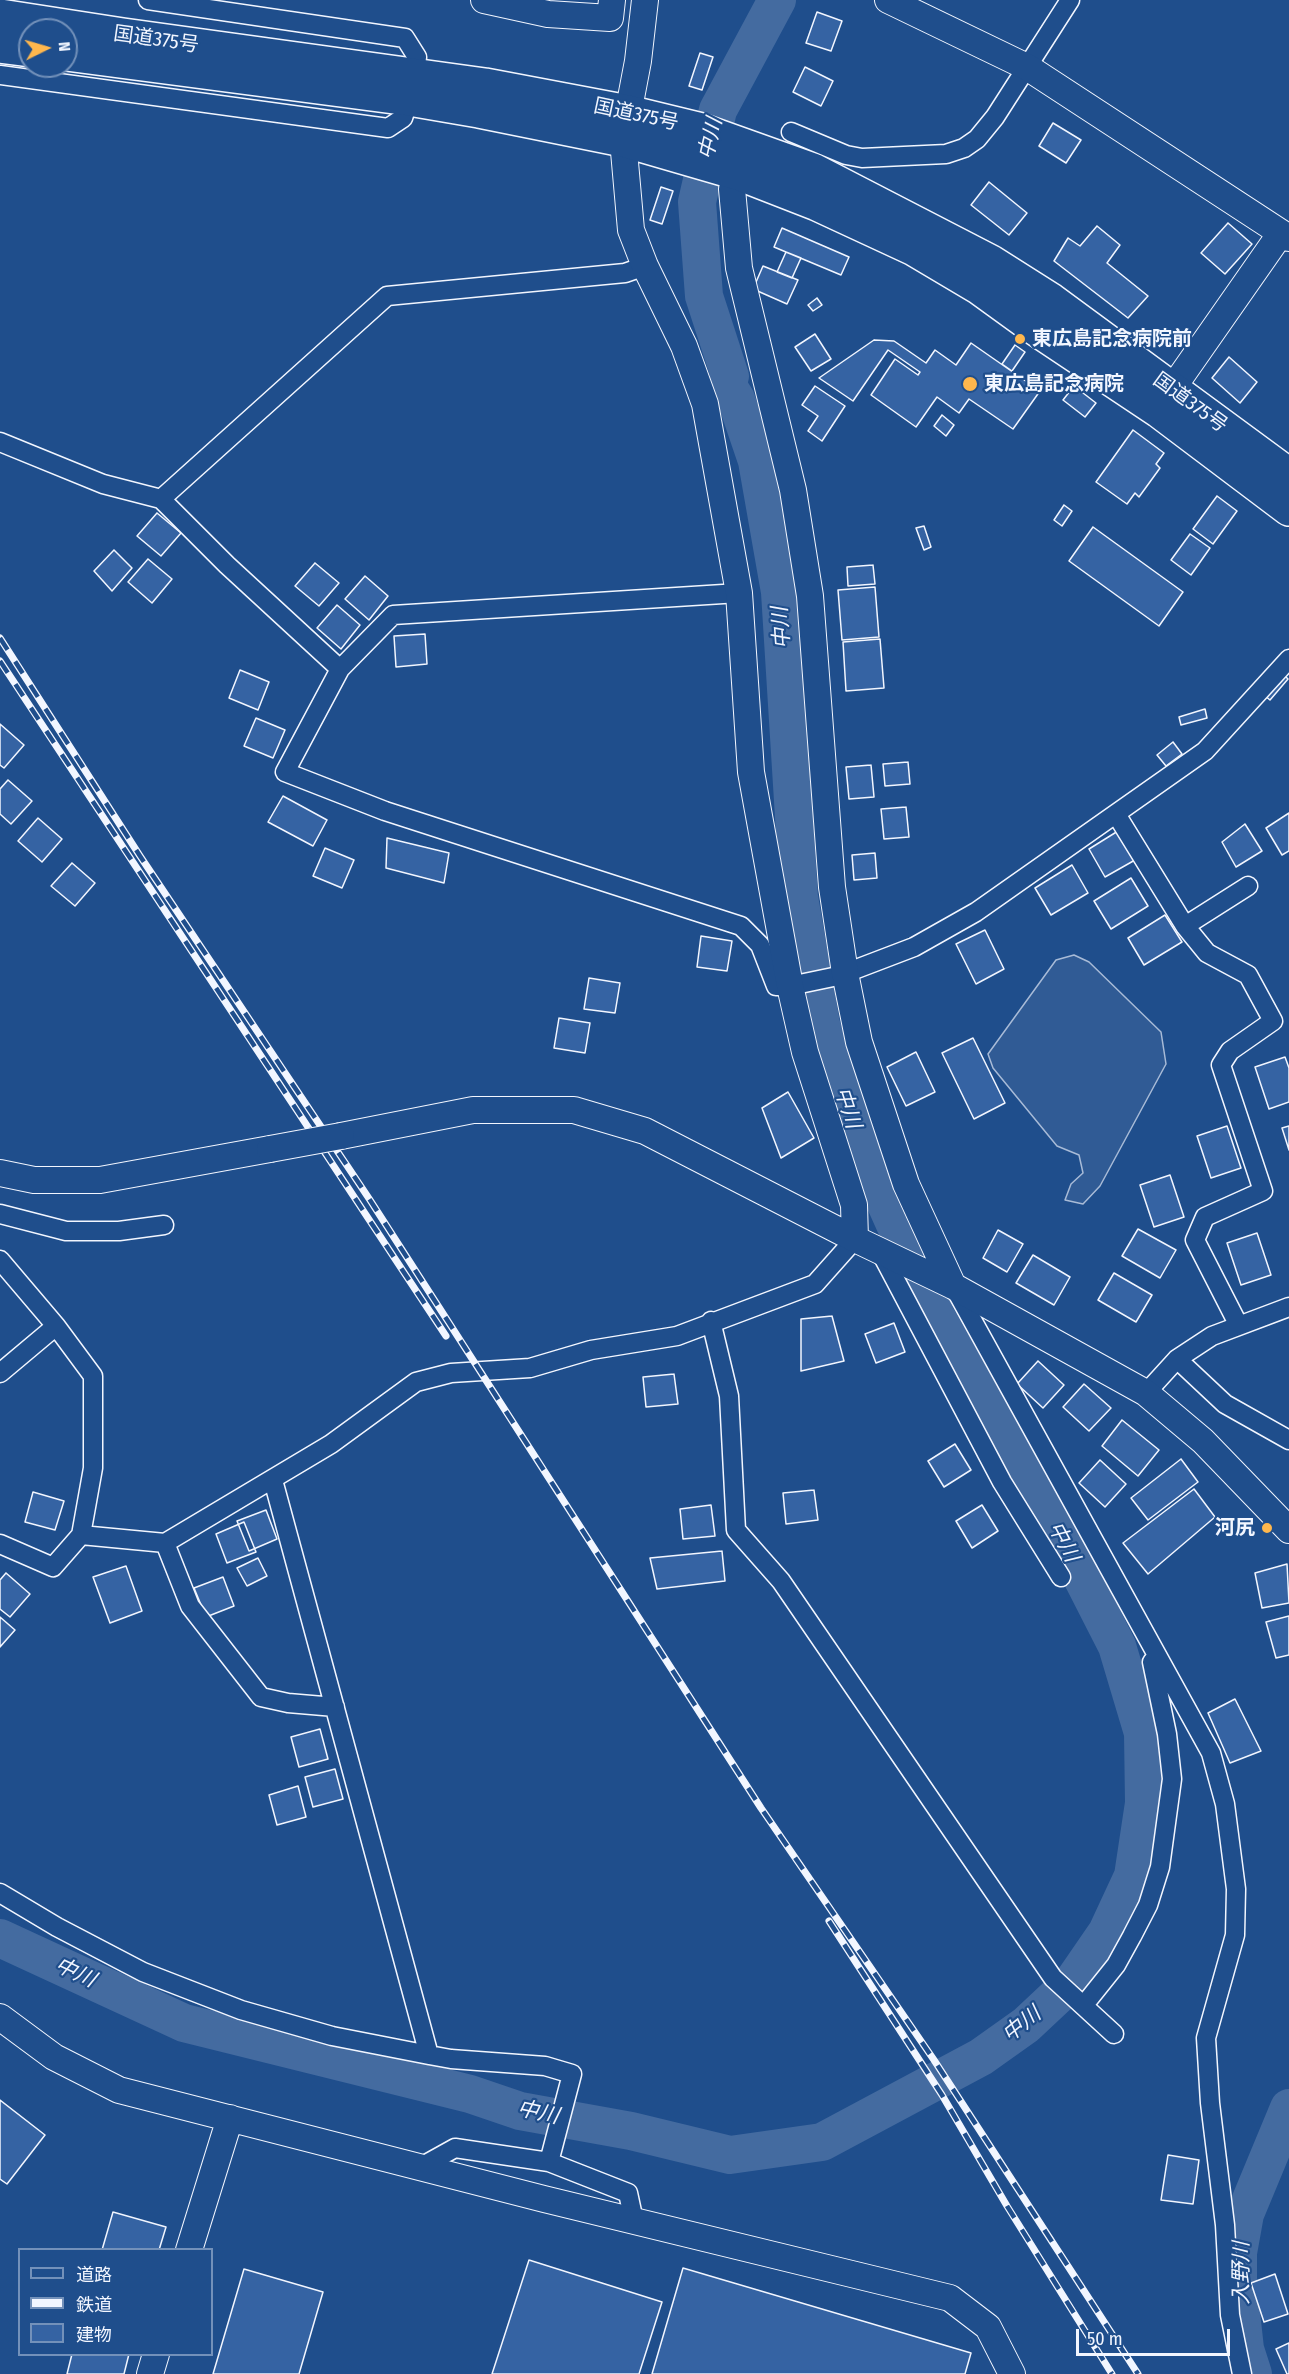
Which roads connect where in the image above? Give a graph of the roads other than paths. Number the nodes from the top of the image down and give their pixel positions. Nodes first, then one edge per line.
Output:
1 (148, 0) edge
2 (484, 0) edge
3 (612, 0) edge
4 (645, 0) edge
5 (888, 0) edge
6 (1070, 0) edge
7 (16, 36) edge
8 (78, 55) edge
9 (1027, 67) junction
10 (0, 75) edge
11 (412, 87) junction
12 (625, 126) junction
13 (791, 132) dead end
14 (818, 157) junction
15 (739, 164) junction
16 (1285, 236) edge
17 (645, 266) junction
18 (1172, 389) junction
19 (0, 442) edge
20 (1289, 475) edge
21 (161, 499) junction
22 (1289, 508) edge
23 (739, 593) junction
24 (1289, 659) edge
25 (340, 669) junction
26 (1116, 814) junction
27 (1248, 886) dead end
28 (1185, 926) junction
29 (842, 974) junction
30 (796, 985) junction
31 (0, 1173) edge
32 (0, 1214) edge
33 (164, 1225) dead end
34 (855, 1239) junction
35 (880, 1251) junction
36 (0, 1260) edge
37 (953, 1286) junction
38 (1289, 1307) edge
39 (711, 1321) junction
40 (1238, 1324) junction
41 (56, 1326) junction
42 (1177, 1359) junction
43 (0, 1373) edge
44 (1146, 1393) junction
45 (1289, 1440) edge
46 (273, 1480) junction
47 (1289, 1530) edge
48 (81, 1535) junction
49 (165, 1543) junction
50 (0, 1544) edge
51 (1061, 1577) dead end
52 (1157, 1656) junction
53 (334, 1707) junction
54 (0, 1893) edge
55 (1082, 2003) junction
56 (0, 2017) edge
57 (1114, 2034) dead end
58 (429, 2055) junction
59 (230, 2118) junction
60 (551, 2157) junction
61 (419, 2168) junction
62 (634, 2221) junction
63 (190, 2248) edge
64 (156, 2356) edge
65 (150, 2374) edge
66 (1012, 2374) edge
67 (1242, 2374) edge

1 - 11 street
2 - 3 street
4 - 12 street
5 - 9 street
6 - 9 street
7 - 11 highway, 国道375号
8 - 11 highway, 国道375号
9 - 14 street
9 - 16 street
10 - 11 street
11 - 12 highway, 国道375号
12 - 15 highway, 国道375号
12 - 17 street
13 - 14 street
14 - 15 highway, 国道375号
14 - 18 highway, 国道375号
15 - 22 highway, 国道375号
15 - 29 street
16 - 18 street
17 - 21 street
17 - 23 street
18 - 20 highway, 国道375号
19 - 21 street
21 - 25 street
23 - 25 street
23 - 30 street
24 - 26 street
25 - 30 street
26 - 28 street
26 - 29 street
27 - 28 street
28 - 40 street
29 - 30 street
29 - 37 street
30 - 34 street
31 - 34 street, bridge
32 - 33 street
34 - 35 street
34 - 39 street
35 - 37 street
35 - 51 street
36 - 41 street
37 - 44 street
37 - 52 street
38 - 40 street
39 - 46 street
39 - 55 street
40 - 42 street
41 - 43 street
41 - 48 street
42 - 44 street
42 - 45 street
44 - 47 street
46 - 49 street
46 - 53 street
48 - 49 street
48 - 50 street
49 - 53 street
52 - 55 street
52 - 67 street
53 - 58 street
54 - 58 street
55 - 57 street
56 - 59 street
58 - 60 street
59 - 61 street
59 - 63 street
60 - 61 street
60 - 62 street
61 - 62 street
62 - 66 street
64 - 65 street

